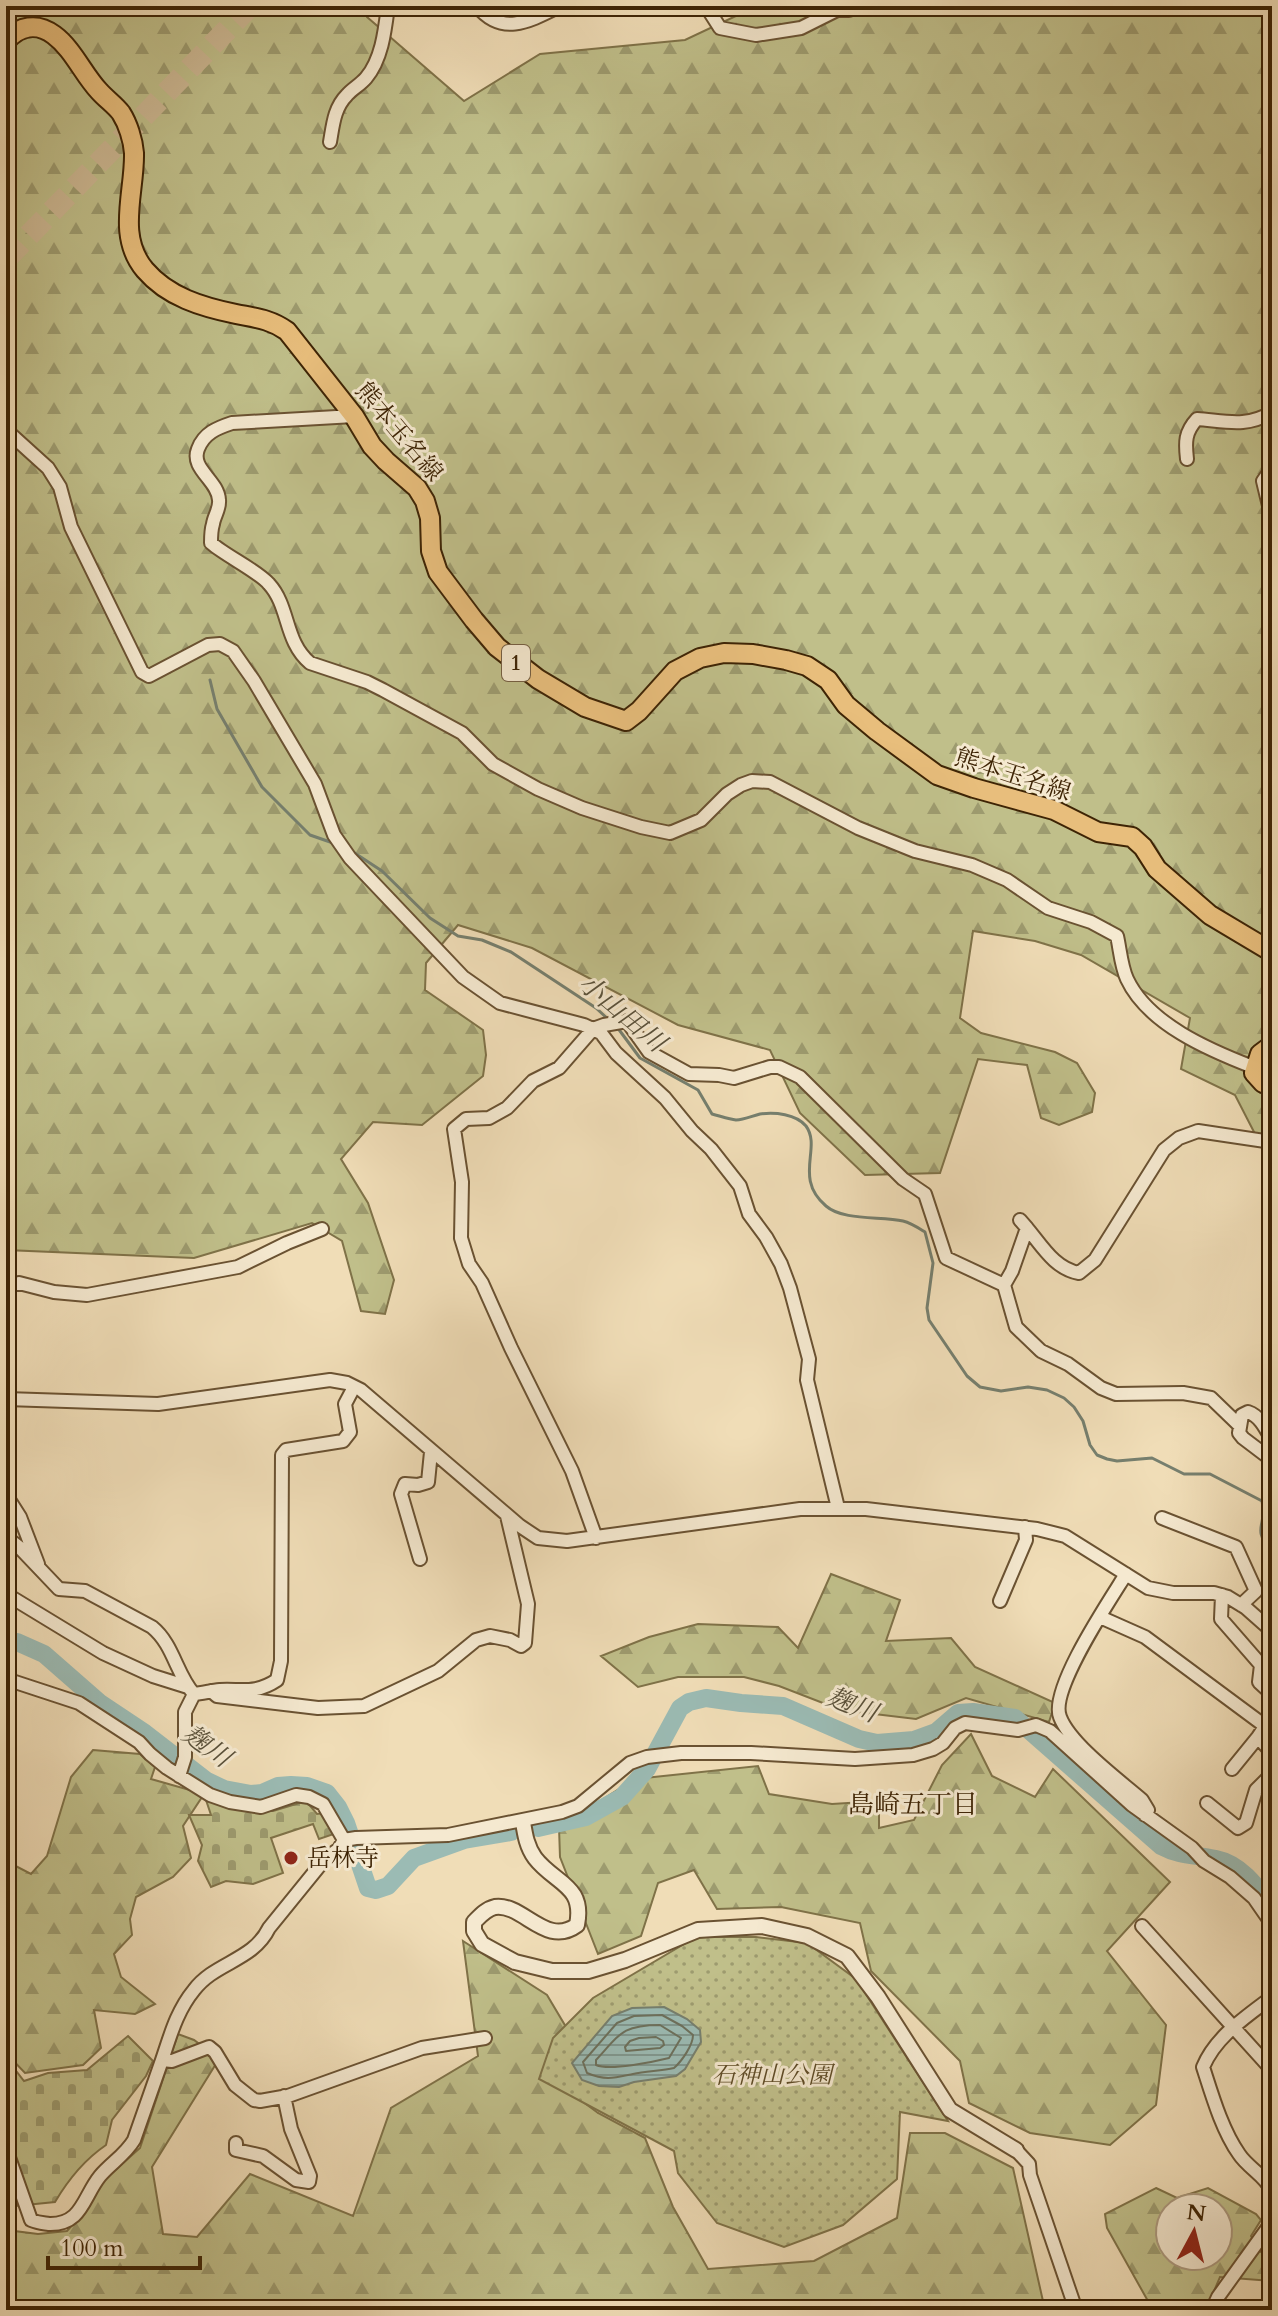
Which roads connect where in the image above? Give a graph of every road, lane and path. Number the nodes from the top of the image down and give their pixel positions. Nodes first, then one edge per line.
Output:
1 (388, 6) edge
2 (477, 6) edge
3 (560, 6) edge
4 (706, 6) edge
5 (861, 6) edge
6 (6, 41) edge
7 (330, 142) dead end
8 (1272, 412) edge
9 (354, 416) junction
10 (6, 430) edge
11 (1187, 459) dead end
12 (1272, 468) edge
13 (1272, 508) edge
14 (1272, 952) edge
15 (598, 1027) junction
16 (1272, 1048) edge
17 (1254, 1073) junction
18 (1272, 1086) edge
19 (1272, 1142) edge
20 (322, 1229) dead end
21 (1004, 1285) junction
22 (6, 1292) edge
23 (354, 1387) junction
24 (6, 1399) edge
25 (1240, 1426) junction
26 (1272, 1440) edge
27 (431, 1452) junction
28 (1272, 1460) edge
29 (6, 1495) edge
30 (838, 1508) junction
31 (507, 1516) junction
32 (1162, 1518) dead end
33 (1025, 1527) junction
34 (6, 1537) edge
35 (596, 1538) junction
36 (420, 1559) dead end
37 (40, 1570) junction
38 (1126, 1574) junction
39 (6, 1594) edge
40 (1222, 1595) junction
41 (1000, 1601) dead end
42 (1241, 1605) junction
43 (1100, 1617) junction
44 (1272, 1631) edge
45 (6, 1679) edge
46 (191, 1690) junction
47 (211, 1691) junction
48 (1272, 1694) edge
49 (1265, 1726) edge
50 (1272, 1753) edge
51 (1232, 1769) dead end
52 (180, 1774) junction
53 (1272, 1774) edge
54 (1207, 1803) dead end
55 (1145, 1815) junction
56 (523, 1822) junction
57 (349, 1839) junction
58 (1272, 1924) edge
59 (1142, 1926) dead end
60 (1272, 1997) edge
61 (1233, 2028) junction
62 (485, 2038) dead end
63 (162, 2060) junction
64 (1272, 2070) edge
65 (284, 2096) junction
66 (236, 2143) dead end
67 (6, 2149) edge
68 (1016, 2150) joint
69 (1272, 2191) edge
70 (1272, 2222) edge
71 (1076, 2310) edge
72 (1212, 2310) edge

1 - 7 street
2 - 3 street
4 - 5 street
6 - 9 main road, 熊本玉名線 / 1
8 - 11 street
9 - 14 main road, 熊本玉名線 / 1
9 - 17 street
10 - 15 street
12 - 13 street
15 - 21 street
15 - 30 street
15 - 35 street
16 - 17 main road
17 - 18 main road
19 - 21 street
20 - 22 street
21 - 25 street
23 - 24 street
23 - 27 street
23 - 47 street
25 - 26 street
25 - 28 street
27 - 31 street
27 - 36 street
29 - 37 street
30 - 33 street
30 - 35 street
31 - 35 street
31 - 47 street
32 - 42 street
33 - 38 street
33 - 41 street
34 - 37 street
37 - 46 street
38 - 40 street
38 - 43 street
39 - 46 street
40 - 42 street
40 - 48 street
42 - 44 street
43 - 49 street
43 - 55 street
45 - 52 street
46 - 47 street
46 - 52 street
49 - 50 street
49 - 51 street
52 - 57 street
53 - 54 street
55 - 56 street
55 - 58 street
56 - 57 street
56 - 68 street
57 - 63 street
59 - 61 street
60 - 61 street
61 - 64 street
61 - 69 street
62 - 65 street
63 - 65 street
63 - 67 street
65 - 66 street
68 - 71 street
70 - 72 street

